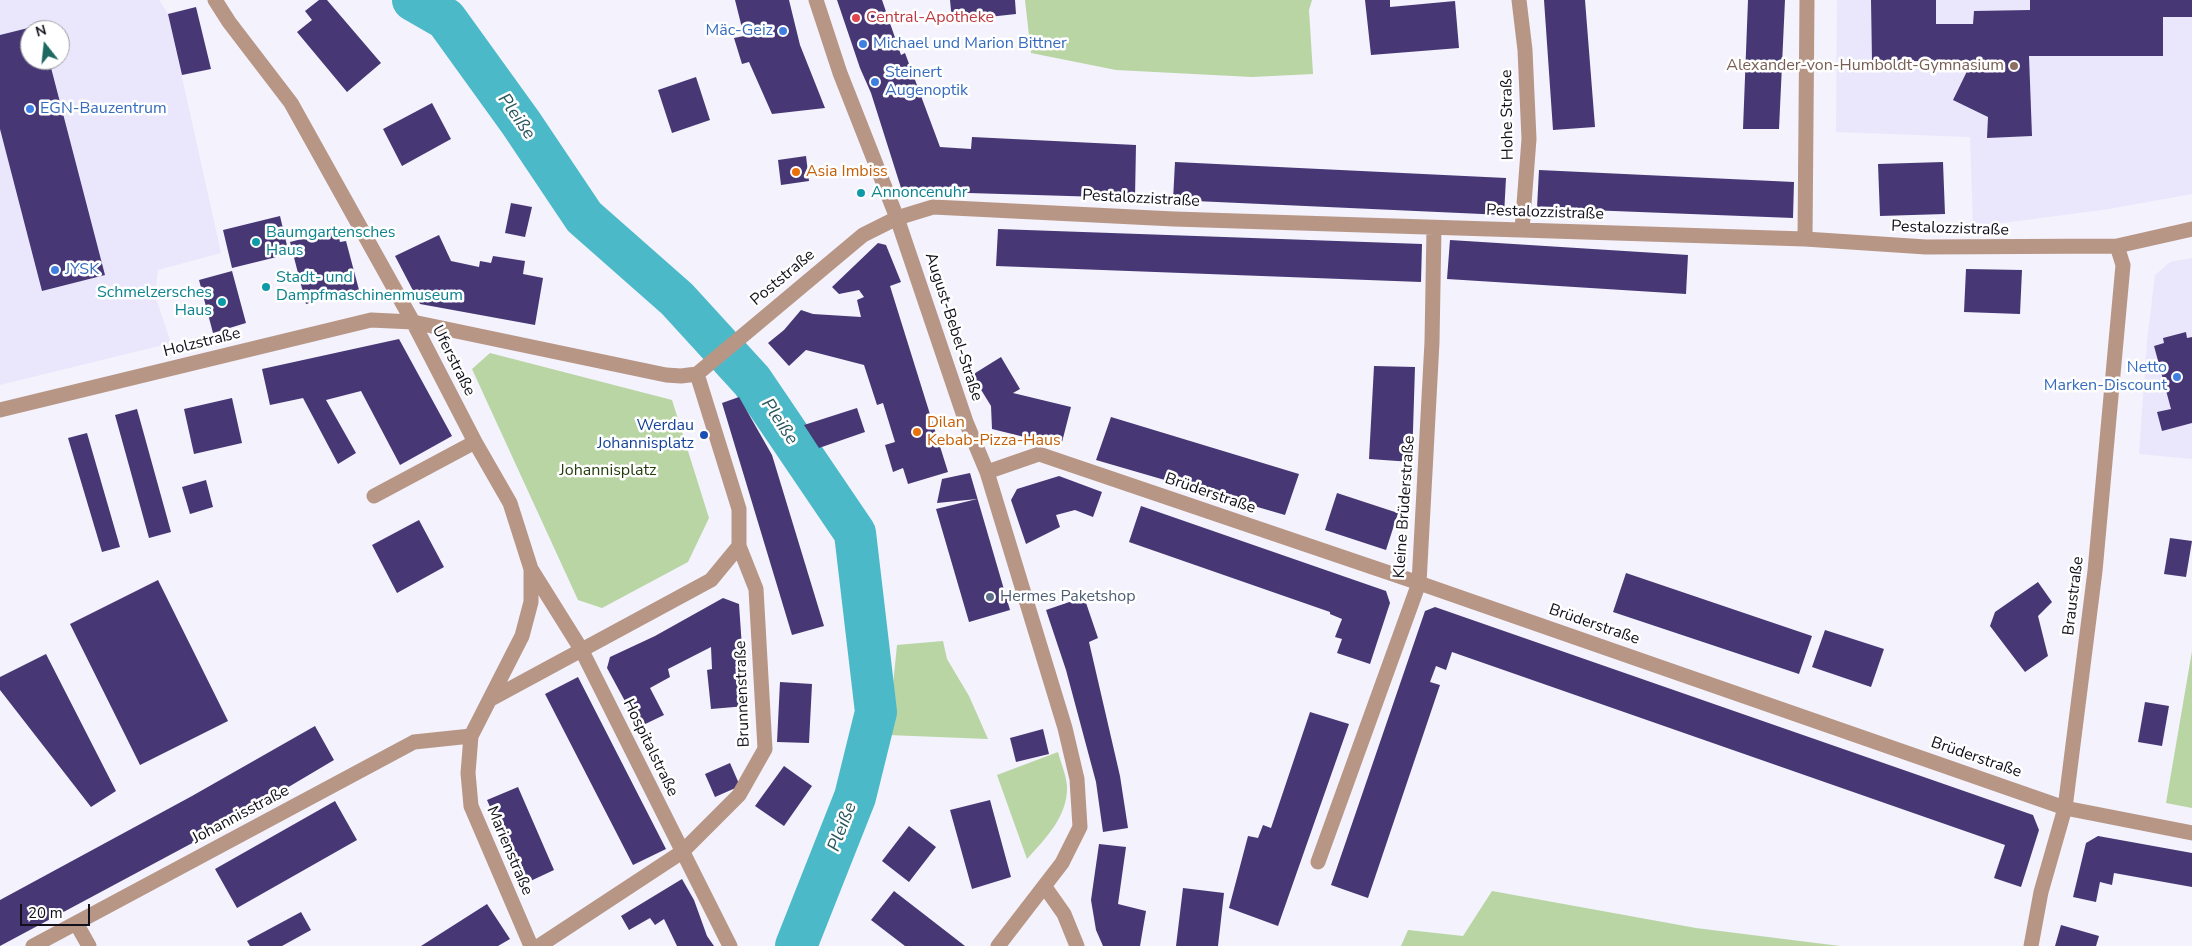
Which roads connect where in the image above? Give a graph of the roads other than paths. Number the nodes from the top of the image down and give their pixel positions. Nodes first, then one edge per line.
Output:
1 (216, 0) edge
2 (816, 0) edge
3 (1519, 0) edge
4 (1807, 0) edge
5 (897, 218) junction
6 (1434, 228) junction
7 (2192, 229) edge
8 (1522, 230) junction
9 (1805, 239) junction
10 (2117, 246) junction
11 (413, 322) junction
12 (702, 370) junction
13 (0, 410) edge
14 (475, 442) junction
15 (987, 472) junction
16 (374, 496) dead end
17 (739, 546) junction
18 (531, 569) junction
19 (1419, 583) junction
20 (581, 649) junction
21 (491, 699) junction
22 (471, 736) junction
23 (2065, 808) junction
24 (2192, 833) edge
25 (682, 852) junction
26 (1318, 862) dead end
27 (1045, 888) junction
28 (76, 923) junction
29 (33, 946) edge
30 (89, 946) edge
31 (530, 946) edge
32 (538, 946) edge
33 (730, 946) edge
34 (998, 946) edge
35 (1077, 946) edge
36 (2031, 946) edge

1 - 11 street, Uferstraße
2 - 5 street, August-Bebel-Straße
3 - 8 street, Hohe Straße
4 - 9 street
5 - 6 street, Pestalozzistraße
5 - 12 street, Poststraße
5 - 15 street, August-Bebel-Straße
6 - 8 street, Pestalozzistraße
6 - 19 street, Kleine Brüderstraße
7 - 10 street, Pestalozzistraße
8 - 9 street, Pestalozzistraße
9 - 10 street, Pestalozzistraße
10 - 23 street, Braustraße
11 - 12 street
11 - 13 street, Holzstraße
11 - 14 street, Uferstraße
12 - 17 street
14 - 16 street
14 - 18 street, Uferstraße
15 - 19 street, Brüderstraße
15 - 27 street, August-Bebel-Straße
17 - 20 street
17 - 25 street, Brunnenstraße
18 - 20 street, Hospitalstraße
18 - 21 street, Uferstraße
19 - 23 street, Brüderstraße
19 - 26 street, Kleine Brüderstraße
20 - 21 street
20 - 25 street, Hospitalstraße
21 - 22 street, Uferstraße
22 - 28 street, Johannisstraße
22 - 31 street, Marienstraße
23 - 24 street, Brüderstraße
23 - 36 street, Braustraße
25 - 32 street, Brunnenstraße
25 - 33 street, Hospitalstraße
27 - 34 street, August-Bebel-Straße
27 - 35 street
28 - 29 street, Johannisstraße
28 - 30 street

